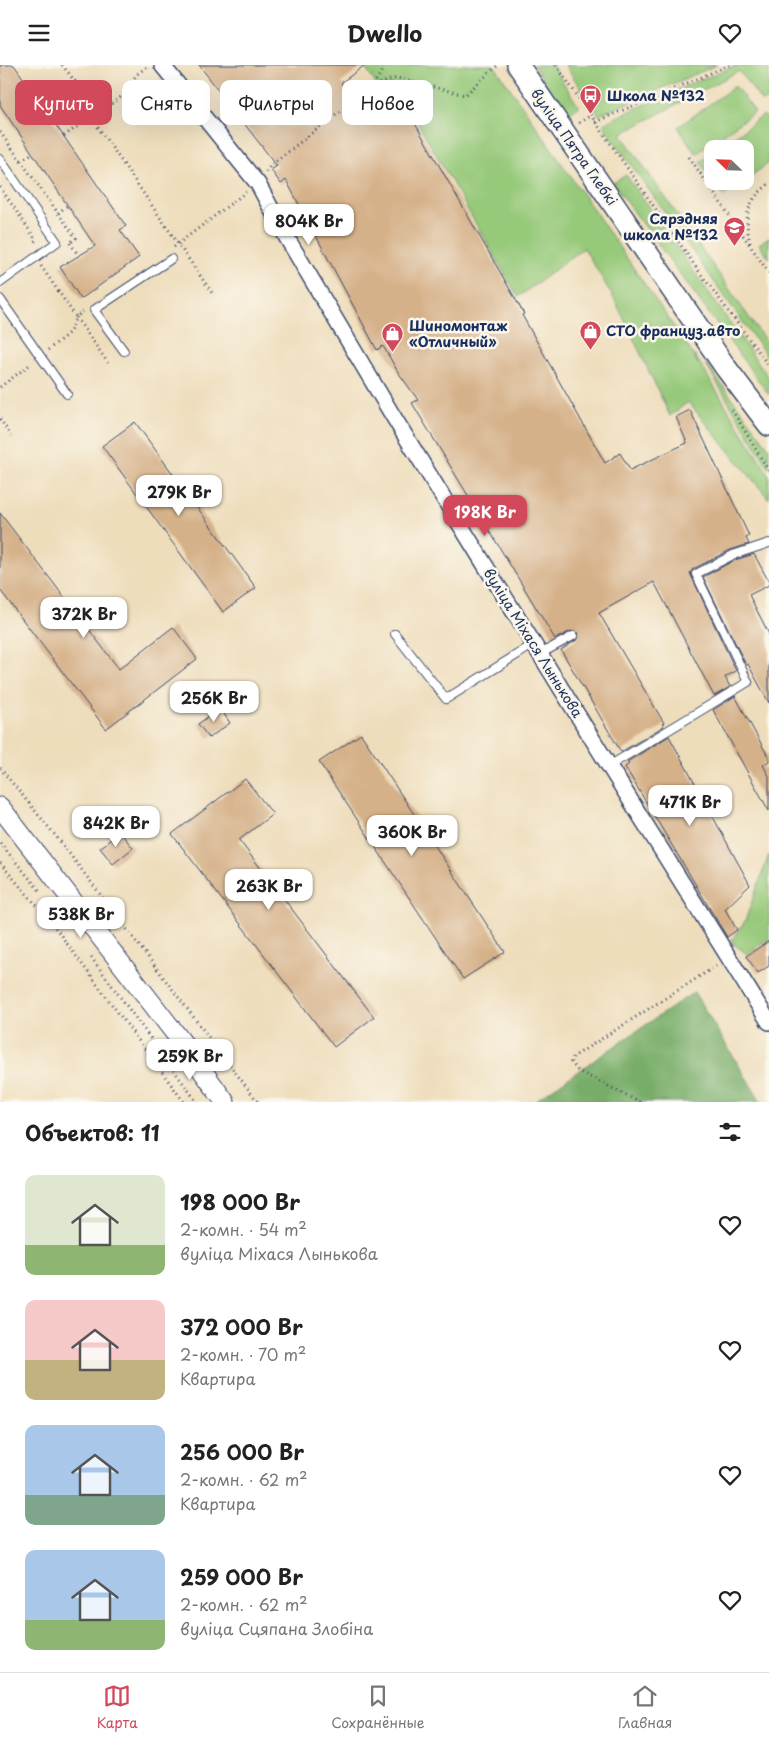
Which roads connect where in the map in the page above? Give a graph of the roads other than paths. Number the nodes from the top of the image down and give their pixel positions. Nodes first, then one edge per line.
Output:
1 (162, 65) edge
2 (518, 65) edge
3 (0, 159) edge
4 (171, 259) dead end
5 (0, 283) edge
6 (0, 299) edge
7 (124, 351) dead end
8 (67, 394) dead end
9 (769, 425) edge
10 (769, 543) edge
11 (395, 633) dead end
12 (573, 636) dead end
13 (537, 649) junction
14 (609, 766) junction
15 (0, 807) edge
16 (769, 1022) edge
17 (225, 1102) edge

1 - 13 street, вуліца Міхася Лынькова
2 - 9 main road, вуліца Пятра Глебкі
3 - 5 lane
4 - 7 lane
6 - 8 lane
10 - 14 lane
11 - 13 lane
12 - 13 lane
13 - 14 street, вуліца Міхася Лынькова
14 - 16 street, вуліца Міхася Лынькова
15 - 17 street

